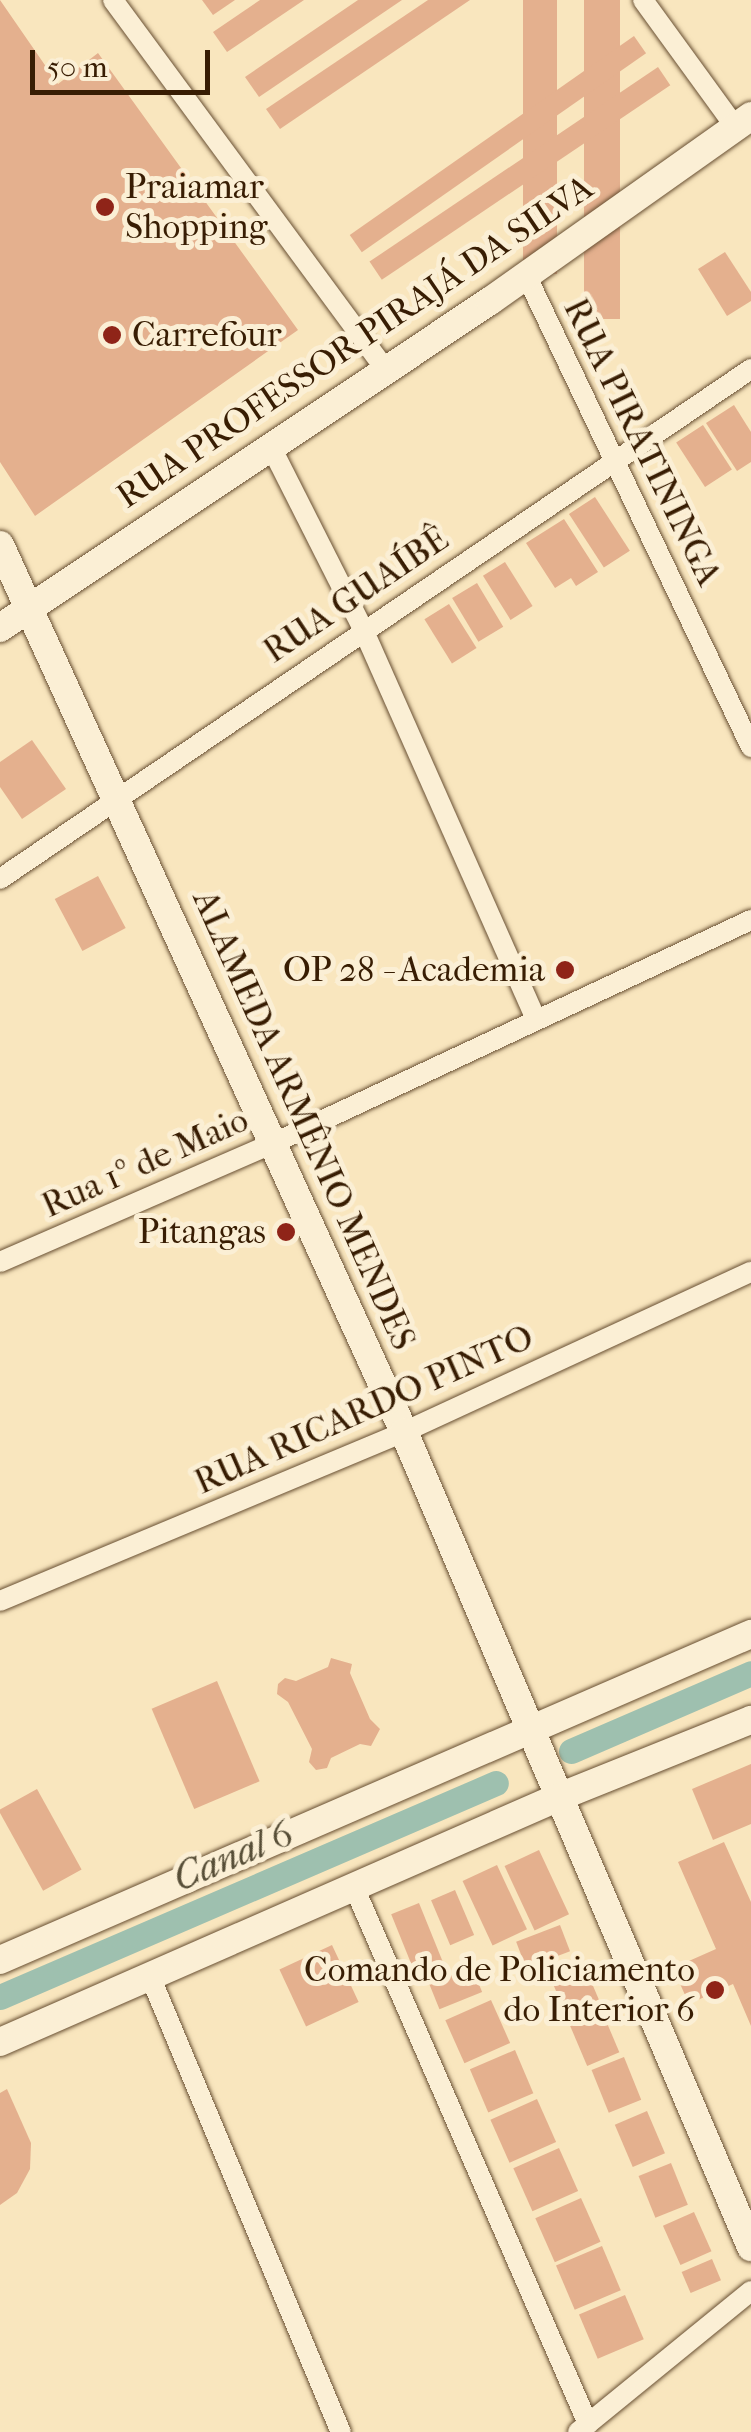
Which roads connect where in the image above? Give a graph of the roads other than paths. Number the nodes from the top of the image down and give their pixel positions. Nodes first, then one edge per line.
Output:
1 (112, 0) edge
2 (643, 0) edge
3 (743, 122) edge
4 (526, 275) junction
5 (384, 368) junction
6 (751, 369) edge
7 (270, 445) junction
8 (615, 459) junction
9 (0, 545) edge
10 (30, 608) junction
11 (0, 628) edge
12 (364, 629) junction
13 (751, 746) edge
14 (116, 799) junction
15 (0, 879) edge
16 (751, 920) edge
17 (536, 1017) junction
18 (274, 1143) junction
19 (0, 1262) edge
20 (751, 1272) edge
21 (404, 1432) junction
22 (0, 1601) edge
23 (751, 1634) edge
24 (751, 1720) edge
25 (535, 1741) junction
26 (556, 1790) junction
27 (354, 1887) junction
28 (0, 1960) edge
29 (150, 1976) junction
30 (0, 2042) edge
31 (751, 2247) edge
32 (751, 2291) edge
33 (583, 2428) edge
34 (341, 2432) edge

1 - 5 street
2 - 3 street
3 - 4 main road, RUA PROFESSOR PIRAJÁ DA SILVA
4 - 5 main road, RUA PROFESSOR PIRAJÁ DA SILVA
4 - 8 street, RUA PIRATININGA
5 - 7 main road, RUA PROFESSOR PIRAJÁ DA SILVA
6 - 8 street, RUA GUAÍBÊ
7 - 10 main road, RUA PROFESSOR PIRAJÁ DA SILVA
7 - 12 street
8 - 12 street, RUA GUAÍBÊ
8 - 13 street, RUA PIRATININGA
9 - 10 main road, ALAMEDA ARMÊNIO MENDES
10 - 11 main road, RUA PROFESSOR PIRAJÁ DA SILVA
10 - 14 main road, ALAMEDA ARMÊNIO MENDES
12 - 14 street, RUA GUAÍBÊ
12 - 17 street
14 - 15 street, RUA GUAÍBÊ
14 - 18 main road, ALAMEDA ARMÊNIO MENDES
16 - 17 street, Rua 1º de Maio
17 - 18 street, Rua 1º de Maio
18 - 19 street, Rua 1º de Maio
18 - 21 main road, ALAMEDA ARMÊNIO MENDES
20 - 21 street, RUA RICARDO PINTO
21 - 22 street, RUA RICARDO PINTO
21 - 25 main road, ALAMEDA ARMÊNIO MENDES
23 - 25 main road
24 - 26 main road
25 - 26 main road, ALAMEDA ARMÊNIO MENDES
25 - 28 main road
26 - 27 main road
26 - 31 main road, ALAMEDA ARMÊNIO MENDES
27 - 29 main road
27 - 33 street
29 - 30 main road
29 - 34 street
32 - 33 street

